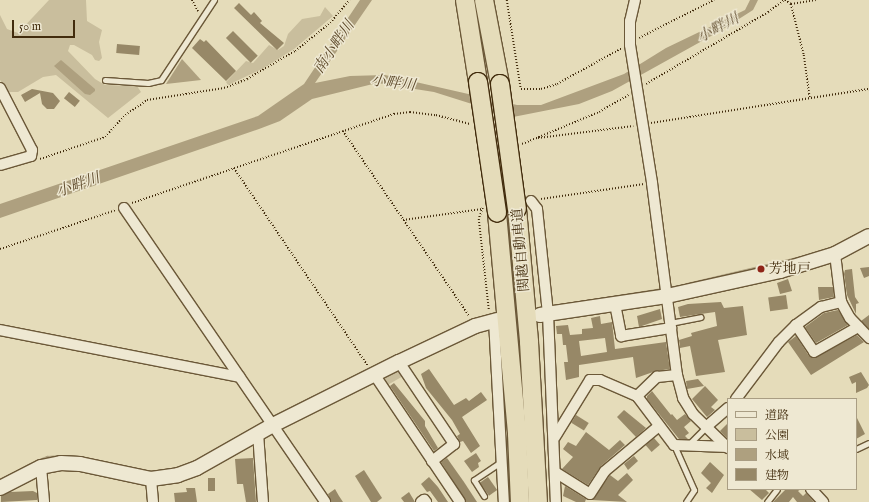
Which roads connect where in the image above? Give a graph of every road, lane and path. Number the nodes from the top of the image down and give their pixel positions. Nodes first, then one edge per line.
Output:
1 (192, 0) edge
2 (214, 0) edge
3 (349, 0) edge
4 (465, 0) edge
5 (484, 0) edge
6 (507, 0) edge
7 (635, 0) edge
8 (714, 0) edge
9 (784, 0) edge
10 (816, 0) edge
11 (791, 4) junction
12 (202, 18) junction
13 (630, 44) junction
14 (105, 80) dead end
15 (0, 88) edge
16 (637, 89) junction
17 (869, 89) edge
18 (810, 98) junction
19 (470, 124) dead end
20 (642, 125) junction
21 (343, 131) junction
22 (534, 138) junction
23 (523, 151) dead end
24 (31, 156) junction
25 (0, 165) edge
26 (234, 168) junction
27 (652, 183) junction
28 (524, 205) junction
29 (124, 208) junction
30 (488, 209) junction
31 (403, 220) junction
32 (869, 236) edge
33 (0, 249) edge
34 (835, 254) junction
35 (666, 291) junction
36 (841, 302) junction
37 (615, 304) junction
38 (544, 315) junction
39 (700, 317) dead end
40 (494, 320) junction
41 (670, 325) junction
42 (796, 325) junction
43 (475, 326) junction
44 (858, 327) junction
45 (0, 330) edge
46 (869, 338) edge
47 (399, 362) junction
48 (374, 374) junction
49 (677, 374) junction
50 (240, 377) junction
51 (637, 396) junction
52 (737, 398) edge
53 (727, 409) edge
54 (273, 425) junction
55 (659, 426) junction
56 (706, 427) junction
57 (258, 433) junction
58 (555, 437) junction
59 (869, 443) edge
60 (689, 444) junction
61 (674, 445) junction
62 (727, 447) edge
63 (727, 448) edge
64 (857, 449) edge
65 (432, 461) junction
66 (502, 461) junction
67 (41, 467) junction
68 (555, 472) junction
69 (151, 479) junction
70 (0, 488) edge
71 (776, 490) edge
72 (812, 490) edge
73 (484, 496) dead end
74 (44, 502) edge
75 (153, 502) edge
76 (263, 502) edge
77 (325, 502) edge
78 (421, 502) edge
79 (426, 502) edge
80 (460, 502) edge
81 (504, 502) edge
82 (520, 502) edge
83 (538, 502) edge
84 (556, 502) edge
85 (686, 502) edge
86 (767, 502) edge
87 (823, 502) edge

1 - 12 path
2 - 12 lane
3 - 24 path
4 - 30 highway, 関越自動車道, bridge
5 - 28 highway, 関越自動車道, bridge
6 - 13 path
7 - 13 street
8 - 13 path
9 - 11 path
9 - 16 path
10 - 11 path
11 - 18 path
12 - 14 lane
13 - 16 street
15 - 24 street
16 - 20 street
16 - 22 path
17 - 18 path
18 - 20 path
19 - 21 path
20 - 22 path
20 - 27 street
21 - 26 path
21 - 31 path
22 - 23 path
24 - 25 street
26 - 29 path
26 - 48 path
27 - 28 path
27 - 35 street
28 - 38 street
28 - 83 highway, 関越自動車道
29 - 33 path
29 - 50 street
30 - 31 path
30 - 40 path
30 - 82 highway, 関越自動車道
31 - 43 path
32 - 34 street
34 - 35 street
34 - 36 street
35 - 37 street
35 - 41 street
36 - 42 street
36 - 44 street
37 - 38 street
37 - 41 street
38 - 58 street
39 - 41 lane
40 - 43 street
40 - 66 street
41 - 49 street
42 - 44 street
42 - 52 street
43 - 47 street
44 - 46 street
45 - 50 street
47 - 48 street
47 - 65 street
48 - 54 street
48 - 65 street
49 - 51 street
49 - 56 street
50 - 54 street
51 - 55 street
51 - 58 street
53 - 56 street
54 - 57 street
54 - 77 street
55 - 61 street
55 - 68 street
56 - 60 lane
56 - 62 street
57 - 69 street
57 - 76 street
58 - 68 street
59 - 64 lane
60 - 61 street
60 - 63 street
61 - 85 lane
65 - 80 street
66 - 73 lane
66 - 81 street
67 - 69 street
67 - 70 street
67 - 74 street
68 - 84 street
69 - 75 street
71 - 86 lane
72 - 87 street
78 - 79 street

